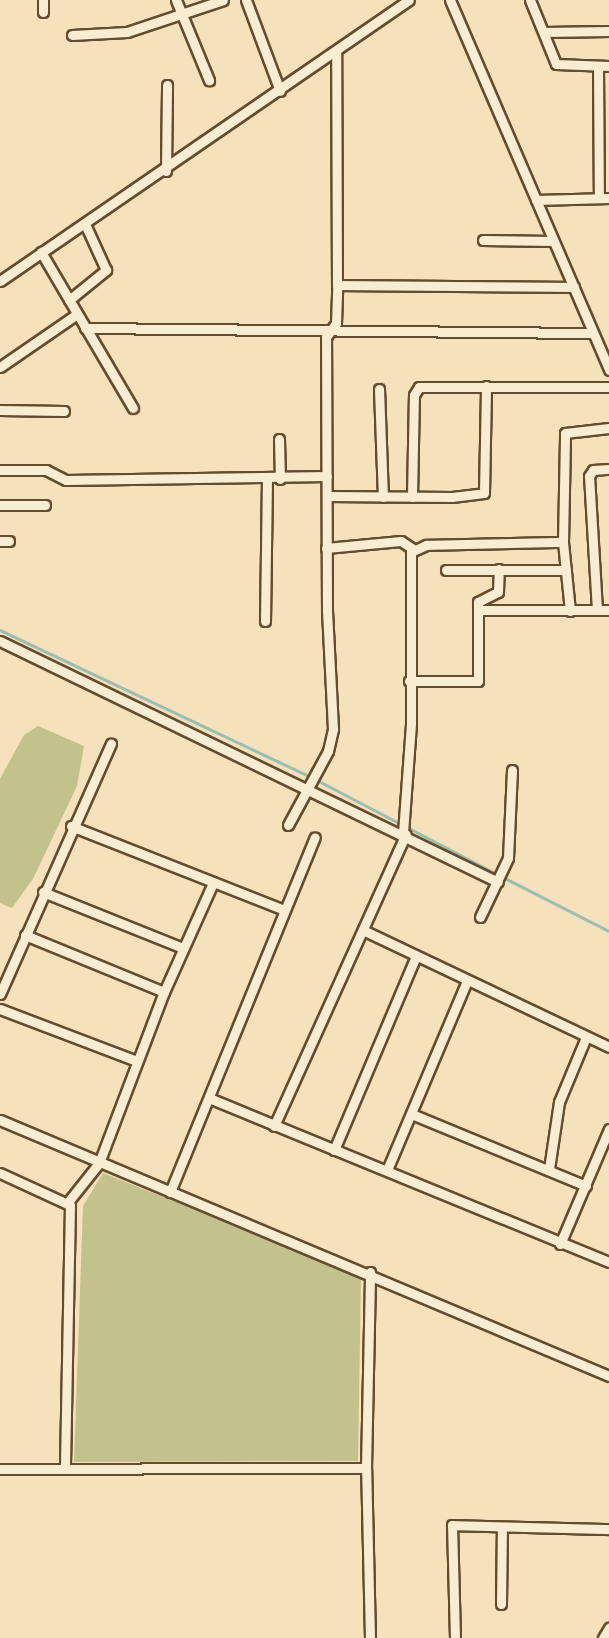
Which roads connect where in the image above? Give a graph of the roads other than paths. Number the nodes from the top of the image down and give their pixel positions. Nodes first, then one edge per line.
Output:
1 (43, 0) edge
2 (176, 0) edge
3 (223, 0) edge
4 (246, 0) edge
5 (409, 0) edge
6 (450, 0) edge
7 (530, 0) edge
8 (43, 12) dead end
9 (181, 14) junction
10 (609, 31) edge
11 (544, 32) junction
12 (72, 35) dead end
13 (336, 51) junction
14 (598, 66) junction
15 (609, 66) edge
16 (209, 80) dead end
17 (167, 85) dead end
18 (280, 91) junction
19 (166, 171) junction
20 (604, 197) edge
21 (536, 200) junction
22 (85, 224) junction
23 (483, 240) dead end
24 (553, 241) junction
25 (41, 253) junction
26 (0, 281) edge
27 (337, 285) junction
28 (574, 287) junction
29 (69, 300) junction
30 (77, 314) junction
31 (85, 328) junction
32 (333, 329) junction
33 (592, 333) junction
34 (0, 367) edge
35 (609, 370) edge
36 (486, 386) junction
37 (609, 387) edge
38 (379, 389) dead end
39 (133, 408) dead end
40 (0, 410) edge
41 (64, 411) dead end
42 (609, 428) edge
43 (279, 439) dead end
44 (609, 469) edge
45 (0, 470) edge
46 (327, 476) junction
47 (280, 479) junction
48 (267, 480) junction
49 (327, 496) junction
50 (383, 497) junction
51 (412, 497) junction
52 (0, 505) edge
53 (45, 505) dead end
54 (563, 542) junction
55 (326, 548) junction
56 (413, 549) junction
57 (499, 569) junction
58 (446, 570) dead end
59 (566, 570) junction
60 (480, 610) junction
61 (597, 610) junction
62 (609, 610) edge
63 (570, 611) junction
64 (265, 621) dead end
65 (0, 641) edge
66 (409, 681) junction
67 (111, 743) dead end
68 (512, 769) dead end
69 (309, 785) junction
70 (288, 825) dead end
71 (71, 826) junction
72 (405, 829) junction
73 (315, 837) dead end
74 (499, 881) junction
75 (213, 883) junction
76 (43, 892) junction
77 (284, 910) junction
78 (480, 917) dead end
79 (365, 930) junction
80 (25, 935) junction
81 (183, 948) junction
82 (416, 956) junction
83 (467, 981) junction
84 (164, 992) junction
85 (0, 994) edge
86 (0, 1009) edge
87 (586, 1037) junction
88 (609, 1047) edge
89 (137, 1060) junction
90 (209, 1098) junction
91 (414, 1115) junction
92 (0, 1120) edge
93 (274, 1126) junction
94 (609, 1129) edge
95 (334, 1150) junction
96 (99, 1163) junction
97 (548, 1169) junction
98 (387, 1170) junction
99 (0, 1173) edge
100 (586, 1186) junction
101 (170, 1192) junction
102 (68, 1202) junction
103 (560, 1244) junction
104 (608, 1259) edge
105 (370, 1272) junction
106 (609, 1376) edge
107 (366, 1468) junction
108 (0, 1469) edge
109 (65, 1469) junction
110 (502, 1527) junction
111 (609, 1529) edge
112 (502, 1604) dead end
113 (609, 1628) edge
114 (370, 1638) edge
115 (455, 1638) edge
116 (603, 1638) edge

1 - 8 street
2 - 9 street
3 - 9 street
4 - 18 street
5 - 13 street
6 - 21 street
7 - 11 street
9 - 12 street
9 - 16 street
10 - 11 street
11 - 14 street
13 - 18 street
13 - 27 street
14 - 15 street
14 - 20 street
17 - 19 street
18 - 19 street
19 - 22 street
20 - 21 street
21 - 24 street
22 - 25 street
22 - 29 street
23 - 24 street
24 - 28 street
25 - 26 street
25 - 29 street
27 - 28 street
27 - 32 street
28 - 33 street
29 - 30 street
30 - 31 street
30 - 34 street
31 - 32 street
31 - 39 street
32 - 33 street
32 - 46 street
33 - 35 street
36 - 37 street
36 - 51 street
36 - 51 street
38 - 50 street
40 - 41 street
42 - 54 street
43 - 47 street
44 - 61 street
45 - 48 street
46 - 47 street
46 - 49 street
47 - 48 street
48 - 64 street
49 - 50 street
49 - 55 street
50 - 51 street
52 - 53 street
54 - 56 street
54 - 59 street
55 - 56 street
55 - 69 street
56 - 66 street
57 - 58 street
57 - 59 street
57 - 60 street
59 - 63 street
60 - 63 street
60 - 66 street
61 - 62 street
61 - 63 street
65 - 69 street
66 - 72 street
67 - 71 street
68 - 74 street
69 - 70 street
69 - 72 street
71 - 75 street
71 - 76 street
72 - 74 street
72 - 79 street
73 - 77 street
74 - 78 street
75 - 77 street
75 - 81 street
76 - 80 street
76 - 81 street
77 - 90 street
79 - 82 street
79 - 93 street
80 - 84 street
80 - 85 street
81 - 84 street
82 - 83 street
82 - 95 street
83 - 87 street
83 - 91 street
84 - 89 street
86 - 89 street
87 - 88 street
87 - 97 street
89 - 96 street
90 - 93 street
90 - 101 street
91 - 97 street
91 - 98 street
92 - 96 street
93 - 95 street
94 - 100 street
95 - 98 street
96 - 101 street
96 - 102 street
97 - 100 street
98 - 103 street
99 - 102 street
100 - 103 street
101 - 105 street
102 - 109 street
103 - 104 street
105 - 106 street
105 - 107 street
107 - 109 street
107 - 114 street
108 - 109 street
110 - 111 street
110 - 112 street
110 - 115 street
113 - 116 street

